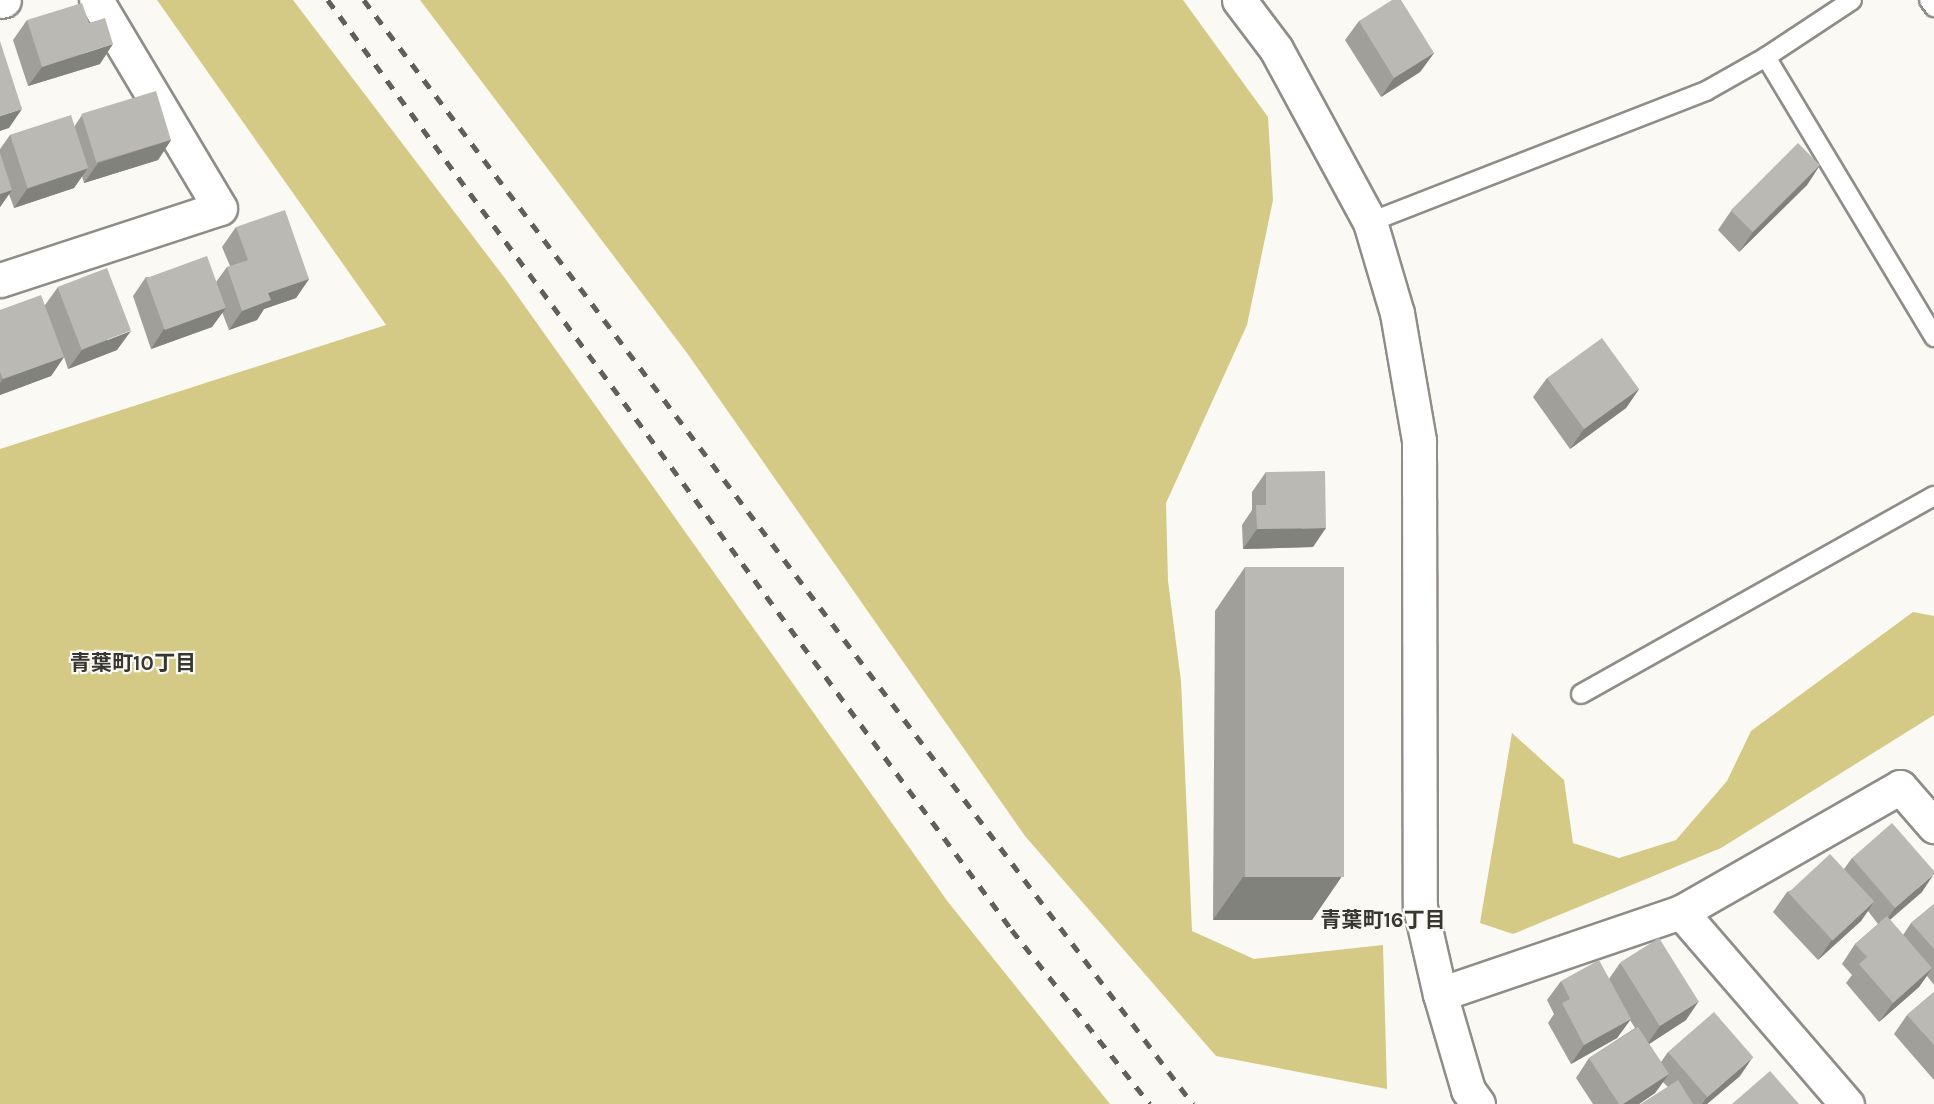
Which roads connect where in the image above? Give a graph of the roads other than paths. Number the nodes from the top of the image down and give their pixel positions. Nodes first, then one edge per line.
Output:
1 (4, 0) edge
2 (96, 0) edge
3 (1239, 0) edge
4 (1852, 0) edge
5 (1929, 0) edge
6 (0, 2) edge
7 (1934, 7) edge
8 (1766, 57) junction
9 (1370, 222) junction
10 (0, 280) edge
11 (1934, 337) edge
12 (1934, 496) edge
13 (1581, 694) dead end
14 (1934, 826) edge
15 (1681, 912) junction
16 (1440, 994) junction
17 (1478, 1104) edge
18 (1847, 1104) edge

1 - 6 street
2 - 10 street
3 - 9 street
4 - 8 lane
5 - 7 lane
8 - 9 lane
8 - 11 lane
9 - 16 street
12 - 13 lane
14 - 15 street
15 - 16 street
15 - 18 street
16 - 17 street

